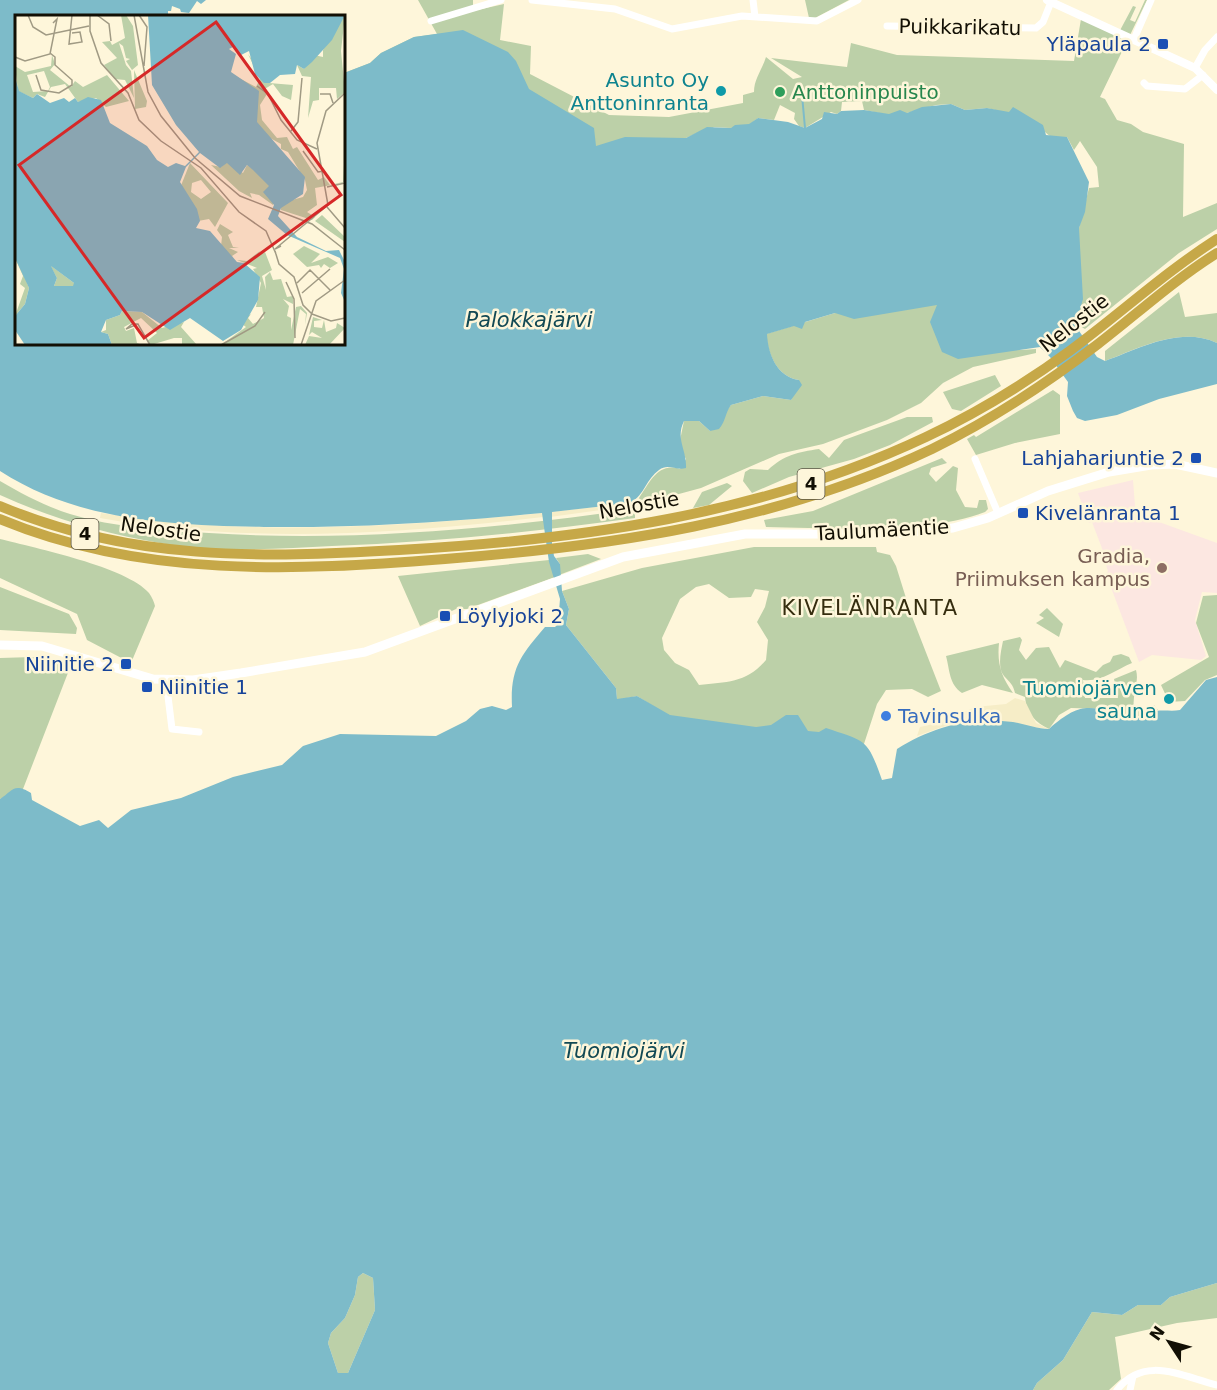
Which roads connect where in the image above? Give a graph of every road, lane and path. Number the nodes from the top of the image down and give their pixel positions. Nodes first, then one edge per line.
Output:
1 (501, 0) edge
2 (532, 0) edge
3 (753, 0) edge
4 (858, 0) edge
5 (1151, 0) edge
6 (1049, 1) edge
7 (755, 17) junction
8 (431, 21) dead end
9 (887, 26) dead end
10 (1217, 37) edge
11 (1134, 39) junction
12 (1195, 68) junction
13 (1203, 75) junction
14 (1143, 83) dead end
15 (1217, 90) edge
16 (1217, 239) edge
17 (1217, 253) edge
18 (975, 459) dead end
19 (1217, 473) edge
20 (0, 506) edge
21 (998, 513) junction
22 (0, 519) edge
23 (0, 645) edge
24 (166, 680) junction
25 (199, 732) dead end
26 (1133, 1376) junction
27 (1217, 1386) edge
28 (1117, 1390) edge
29 (1130, 1390) edge

1 - 8 street
2 - 7 street
3 - 7 street
4 - 7 street
5 - 11 street
6 - 9 street, Puikkarikatu
6 - 11 street
10 - 12 street
11 - 12 street
12 - 13 street
13 - 14 street
13 - 15 street
16 - 20 highway, Nelostie / 4
17 - 22 highway, Nelostie / 4
18 - 21 street
19 - 21 main road, Taulumäentie
21 - 24 main road, Taulumäentie
23 - 24 main road, Taulumäentie
24 - 25 street
26 - 27 street
26 - 28 street
26 - 29 street

